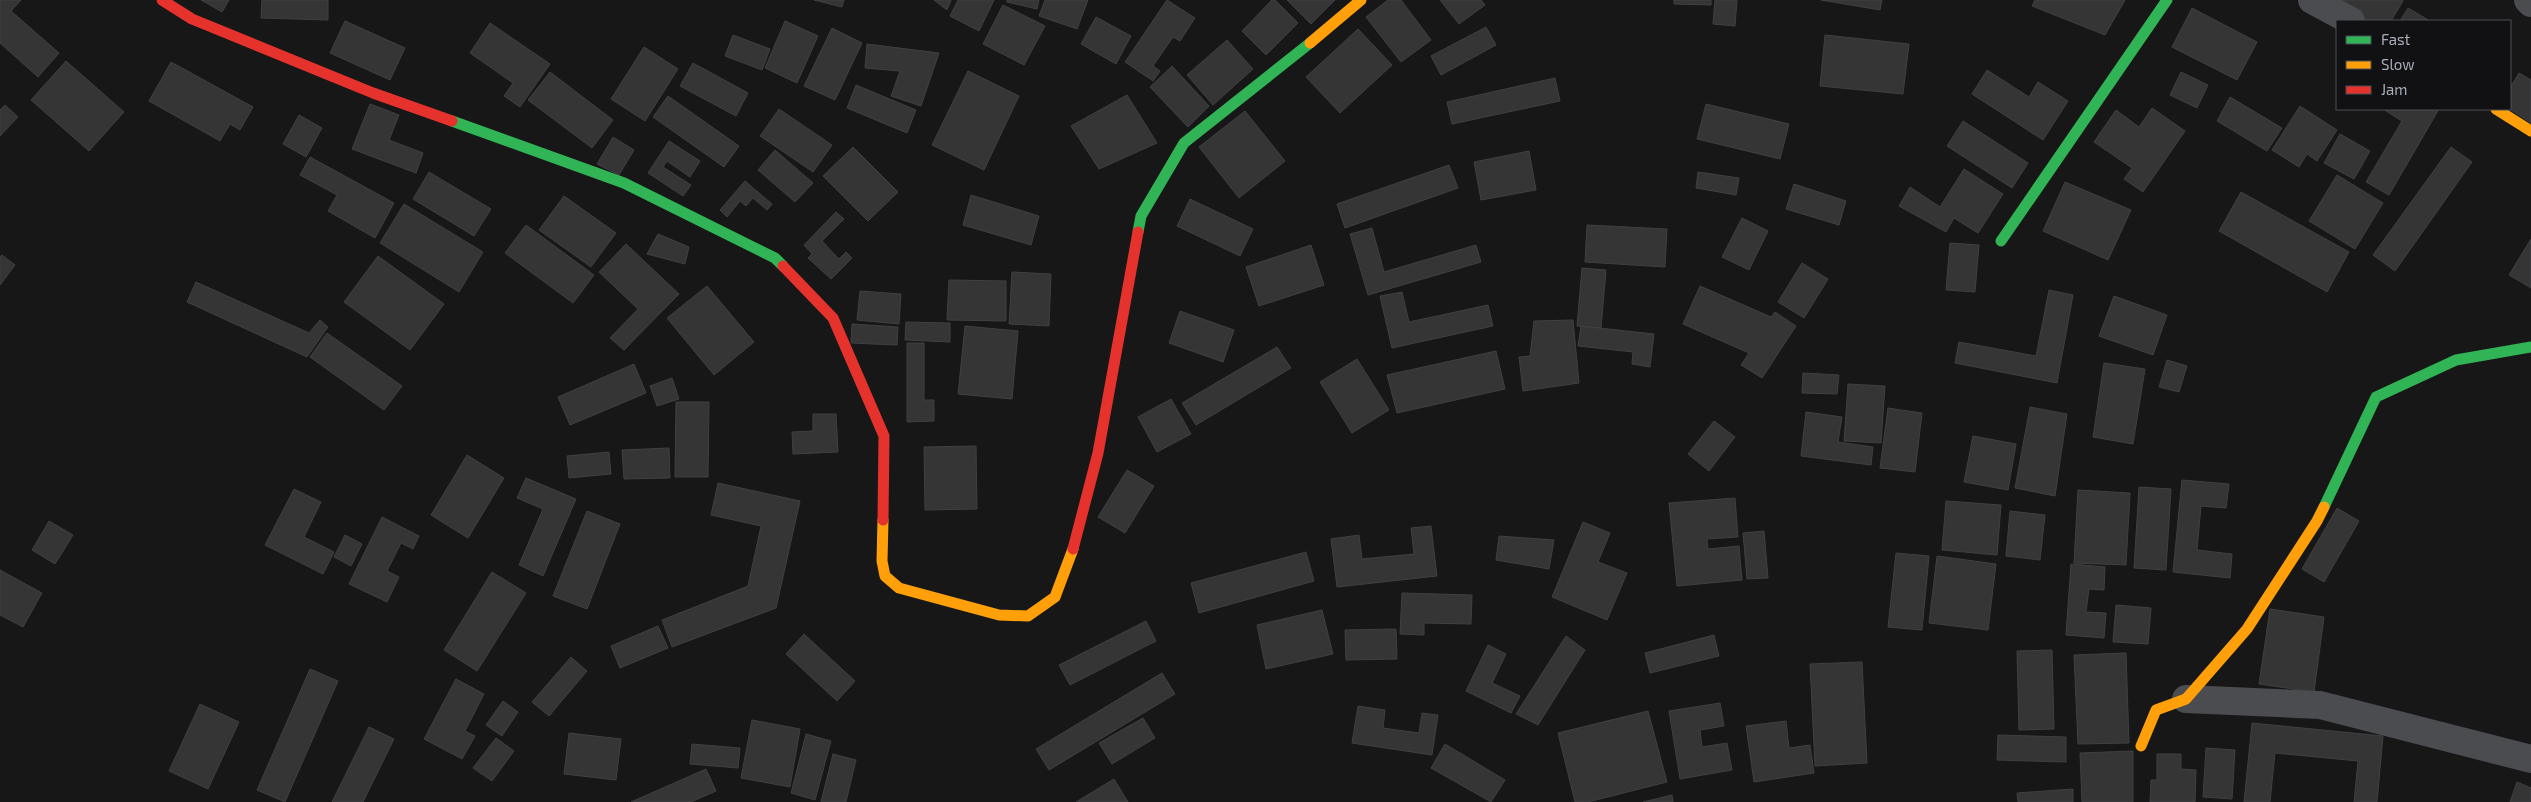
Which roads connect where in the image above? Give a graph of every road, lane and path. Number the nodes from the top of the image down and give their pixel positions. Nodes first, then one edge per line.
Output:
1 (162, 0) edge
2 (1361, 0) edge
3 (2167, 0) edge
4 (2312, 0) edge
5 (2349, 20) edge
6 (2498, 110) edge
7 (2531, 131) edge
8 (2001, 241) dead end
9 (2531, 347) edge
10 (2186, 699) junction
11 (2141, 746) dead end
12 (2531, 759) edge

1 - 2 street
3 - 8 street
4 - 5 street
6 - 7 street
9 - 10 street
10 - 11 street
10 - 12 street

